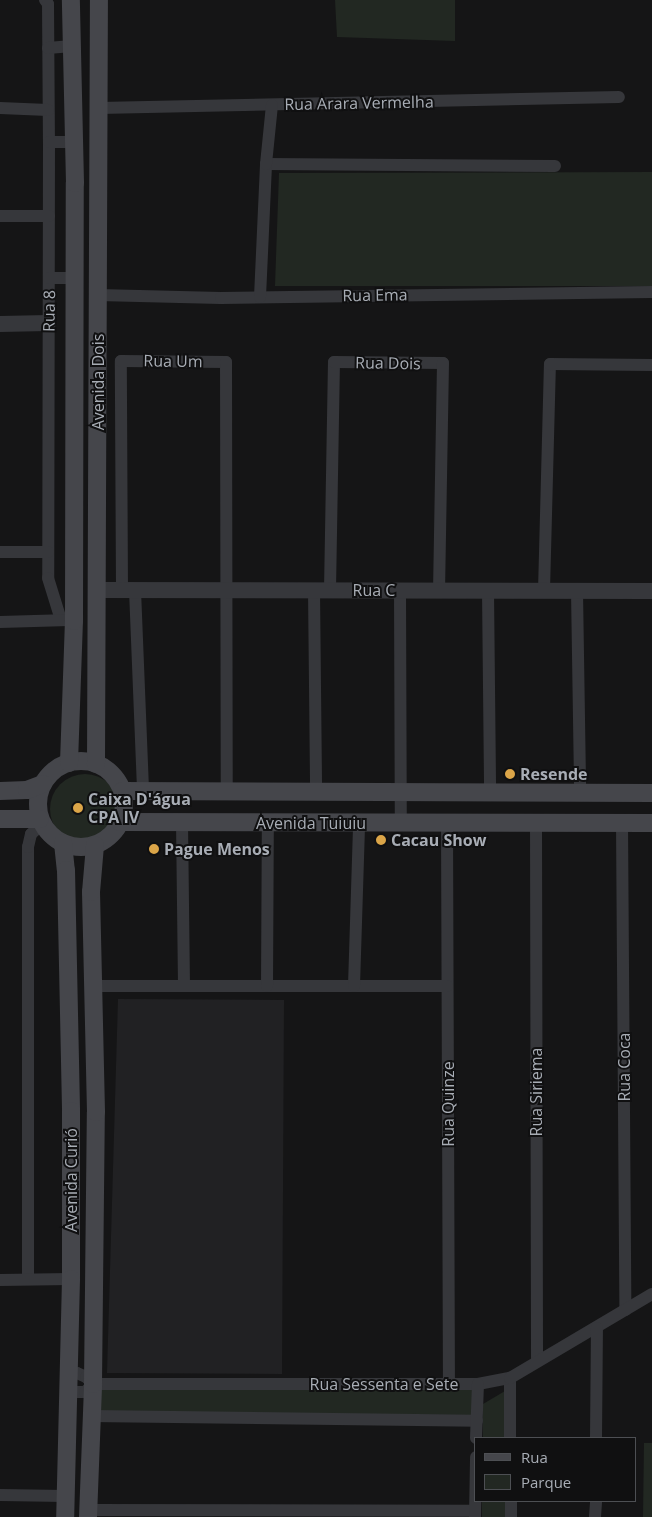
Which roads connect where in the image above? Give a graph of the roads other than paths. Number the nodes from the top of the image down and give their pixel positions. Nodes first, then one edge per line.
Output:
1 (45, 0) edge
2 (71, 0) edge
3 (99, 0) edge
4 (72, 46) junction
5 (48, 48) junction
6 (619, 97) dead end
7 (272, 105) junction
8 (0, 108) edge
9 (99, 108) junction
10 (48, 110) junction
11 (49, 142) junction
12 (74, 142) junction
13 (266, 164) junction
14 (555, 166) dead end
15 (0, 216) edge
16 (49, 216) junction
17 (50, 278) junction
18 (75, 278) junction
19 (652, 292) edge
20 (98, 295) junction
21 (260, 297) junction
22 (48, 323) junction
23 (0, 324) edge
24 (652, 365) edge
25 (0, 552) edge
26 (48, 552) junction
27 (97, 590) junction
28 (129, 590) junction
29 (228, 590) junction
30 (314, 590) junction
31 (330, 590) junction
32 (400, 590) junction
33 (439, 590) junction
34 (488, 591) junction
35 (544, 591) junction
36 (577, 591) junction
37 (652, 591) edge
38 (68, 620) junction
39 (0, 622) edge
40 (69, 763) junction
41 (96, 764) junction
42 (43, 784) junction
43 (122, 790) junction
44 (143, 790) junction
45 (0, 791) edge
46 (227, 791) junction
47 (316, 791) junction
48 (402, 792) junction
49 (490, 792) junction
50 (580, 792) junction
51 (652, 793) edge
52 (0, 819) edge
53 (42, 822) junction
54 (120, 822) junction
55 (182, 822) junction
56 (268, 822) junction
57 (359, 823) junction
58 (401, 823) junction
59 (447, 823) junction
60 (536, 823) junction
61 (622, 823) junction
62 (652, 823) edge
63 (62, 843) junction
64 (96, 845) junction
65 (93, 986) junction
66 (184, 986) junction
67 (268, 986) junction
68 (354, 986) junction
69 (448, 986) junction
70 (28, 1279) junction
71 (71, 1279) junction
72 (0, 1280) edge
73 (652, 1294) edge
74 (625, 1310) junction
75 (597, 1328) junction
76 (537, 1362) junction
77 (68, 1374) junction
78 (510, 1378) junction
79 (92, 1384) junction
80 (449, 1384) junction
81 (478, 1384) junction
82 (67, 1392) junction
83 (90, 1416) junction
84 (477, 1421) junction
85 (476, 1437) edge
86 (510, 1437) edge
87 (596, 1437) edge
88 (0, 1495) edge
89 (64, 1496) junction
90 (511, 1502) edge
91 (596, 1502) edge
92 (88, 1514) edge
93 (474, 1514) edge
94 (65, 1517) edge
95 (511, 1517) edge
96 (595, 1517) edge

1 - 5 street, Rua 8
2 - 4 main road, Avenida Dois
3 - 9 main road, Avenida Dois
4 - 5 street
4 - 12 main road, Avenida Dois
5 - 10 street, Rua 8
6 - 7 street, Rua Arara Vermelha
7 - 9 street, Rua Arara Vermelha
7 - 13 street
8 - 10 street
9 - 20 main road, Avenida Dois
10 - 11 street, Rua 8
11 - 12 street
11 - 16 street, Rua 8
12 - 18 main road, Avenida Dois
13 - 14 street
13 - 21 street
15 - 16 street
16 - 17 street, Rua 8
17 - 18 street
17 - 22 street, Rua 8
18 - 38 main road, Avenida Dois
19 - 21 street, Rua Ema
20 - 21 street, Rua Ema
20 - 27 main road, Avenida Dois
22 - 23 street
22 - 26 street, Rua 8
24 - 35 street
25 - 26 street
26 - 38 street, Rua 8
27 - 28 street, Rua C
27 - 41 main road, Avenida Dois
28 - 29 street, Rua C
28 - 29 street, Rua Um
28 - 44 street
29 - 30 street, Rua C
29 - 46 street
30 - 31 street, Rua C
30 - 47 street
31 - 32 street, Rua C
31 - 33 street, Rua Dois
32 - 33 street, Rua C
32 - 48 street
33 - 34 street, Rua C
34 - 35 street, Rua C
34 - 49 street
35 - 36 street, Rua C
36 - 37 street, Rua C
36 - 50 street
38 - 39 street
38 - 40 main road, Avenida Dois
40 - 41 main road
40 - 42 main road
41 - 43 main road
42 - 45 main road
42 - 53 main road
43 - 44 main road, Avenida Tuiuiu
43 - 54 main road
44 - 46 main road, Avenida Tuiuiu
46 - 47 main road, Avenida Tuiuiu
47 - 48 main road, Avenida Tuiuiu
48 - 49 main road, Avenida Tuiuiu
48 - 58 street
49 - 50 main road, Avenida Tuiuiu
50 - 51 main road, Avenida Tuiuiu
52 - 53 main road
53 - 63 main road
53 - 70 street
54 - 55 main road, Avenida Tuiuiu
54 - 64 main road
55 - 56 main road, Avenida Tuiuiu
55 - 66 street
56 - 57 main road, Avenida Tuiuiu
56 - 67 street
57 - 58 main road, Avenida Tuiuiu
57 - 68 street
58 - 59 main road, Avenida Tuiuiu
59 - 60 main road, Avenida Tuiuiu
59 - 69 street, Rua Quinze
60 - 61 main road, Avenida Tuiuiu
60 - 76 street, Rua Siriema
61 - 62 main road, Avenida Tuiuiu
61 - 74 street, Rua Coca
63 - 64 main road
63 - 71 main road, Avenida Curió
64 - 65 main road, Avenida Curió
65 - 66 street
65 - 79 main road, Avenida Curió
66 - 67 street
67 - 68 street
68 - 69 street
69 - 80 street, Rua Quinze
70 - 71 street
70 - 72 street
71 - 77 main road, Avenida Curió
73 - 74 street, Rua Sessenta e Sete
74 - 75 street, Rua Sessenta e Sete
75 - 76 street, Rua Sessenta e Sete
75 - 87 street
76 - 78 street, Rua Sessenta e Sete
77 - 79 street, Rua Sessenta e Sete
77 - 82 main road, Avenida Curió
78 - 81 street, Rua Sessenta e Sete
78 - 86 street
79 - 80 street, Rua Sessenta e Sete
79 - 82 street, Rua Sessenta e Sete
79 - 83 main road, Avenida Curió
80 - 81 street, Rua Sessenta e Sete
81 - 84 street
82 - 89 main road, Avenida Curió
83 - 84 street
83 - 92 main road, Avenida Curió
84 - 85 street
88 - 89 street
89 - 94 main road, Avenida Curió
90 - 95 street
91 - 96 street
92 - 93 street

